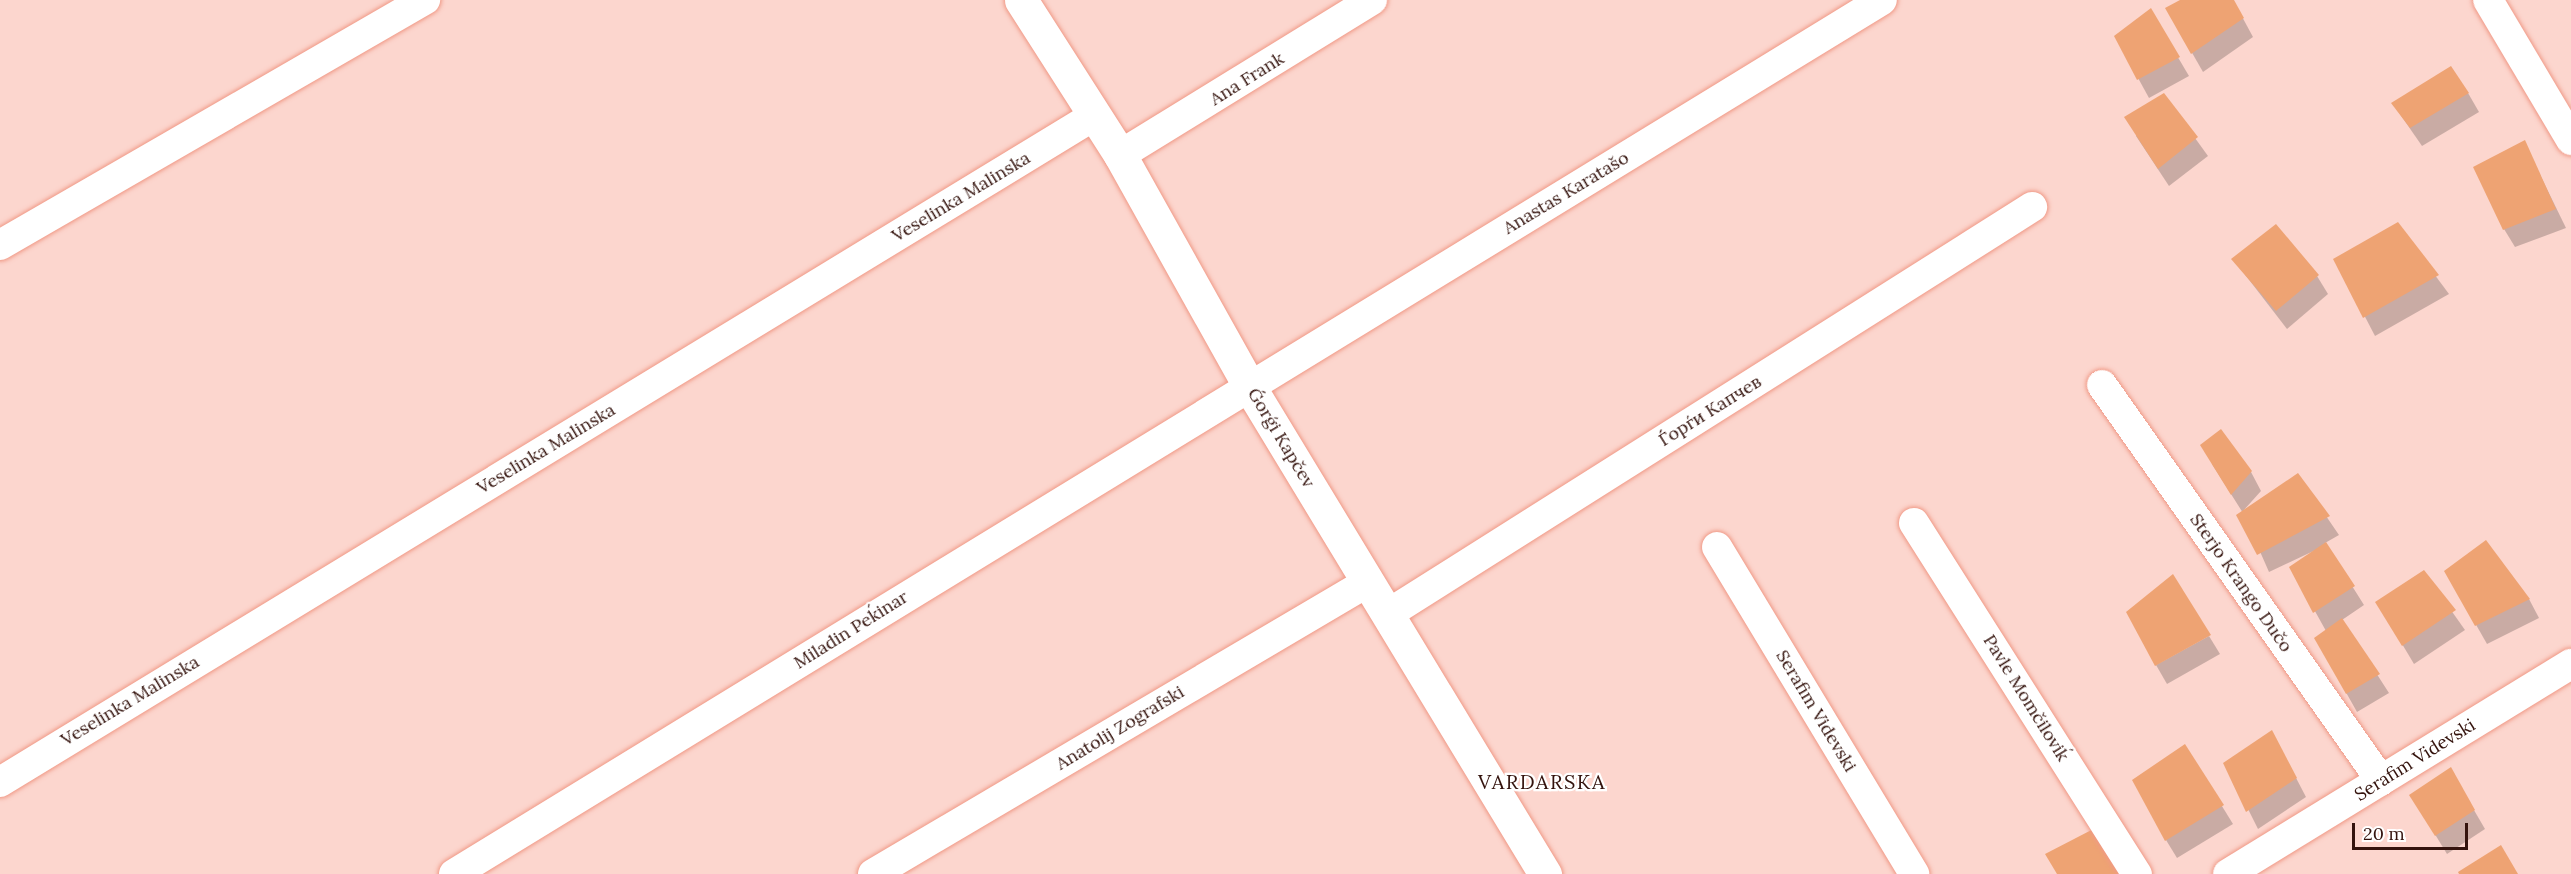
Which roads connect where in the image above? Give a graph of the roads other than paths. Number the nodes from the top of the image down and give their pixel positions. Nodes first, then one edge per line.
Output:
1 (425, 0) edge
2 (1021, 0) edge
3 (1372, 0) edge
4 (1882, 0) edge
5 (2488, 0) edge
6 (1092, 117) junction
7 (2571, 140) edge
8 (1120, 155) junction
9 (2032, 207) dead end
10 (0, 245) edge
11 (2102, 385) dead end
12 (1249, 386) junction
13 (1914, 523) dead end
14 (1717, 547) dead end
15 (1368, 582) junction
16 (1388, 614) junction
17 (2571, 664) edge
18 (2381, 781) junction
19 (0, 782) edge
20 (454, 874) edge
21 (873, 874) edge
22 (1545, 874) edge
23 (1914, 874) edge
24 (2137, 874) edge
25 (2229, 874) edge

1 - 10 street
2 - 6 street, Ǵorǵi Kapčev
3 - 8 street, Ana Frank
4 - 12 street, Anastas Karatašo
5 - 7 street
6 - 8 street, Ǵorǵi Kapčev
6 - 19 street, Veselinka Malinska
8 - 12 street, Ǵorǵi Kapčev
9 - 16 street, Ѓорѓи Капчев
11 - 18 street, Sterjo Krango Dučo
12 - 15 street, Ǵorǵi Kapčev
12 - 20 street, Miladin Peḱinar
13 - 24 street, Pavle Momčiloviḱ
14 - 23 street, Serafim Videvski
15 - 16 street, Ǵorǵi Kapčev
15 - 21 street, Anatolij Zografski
16 - 22 street, Ǵorǵi Kapčev
17 - 18 street, Serafim Videvski
18 - 25 street, Serafim Videvski

